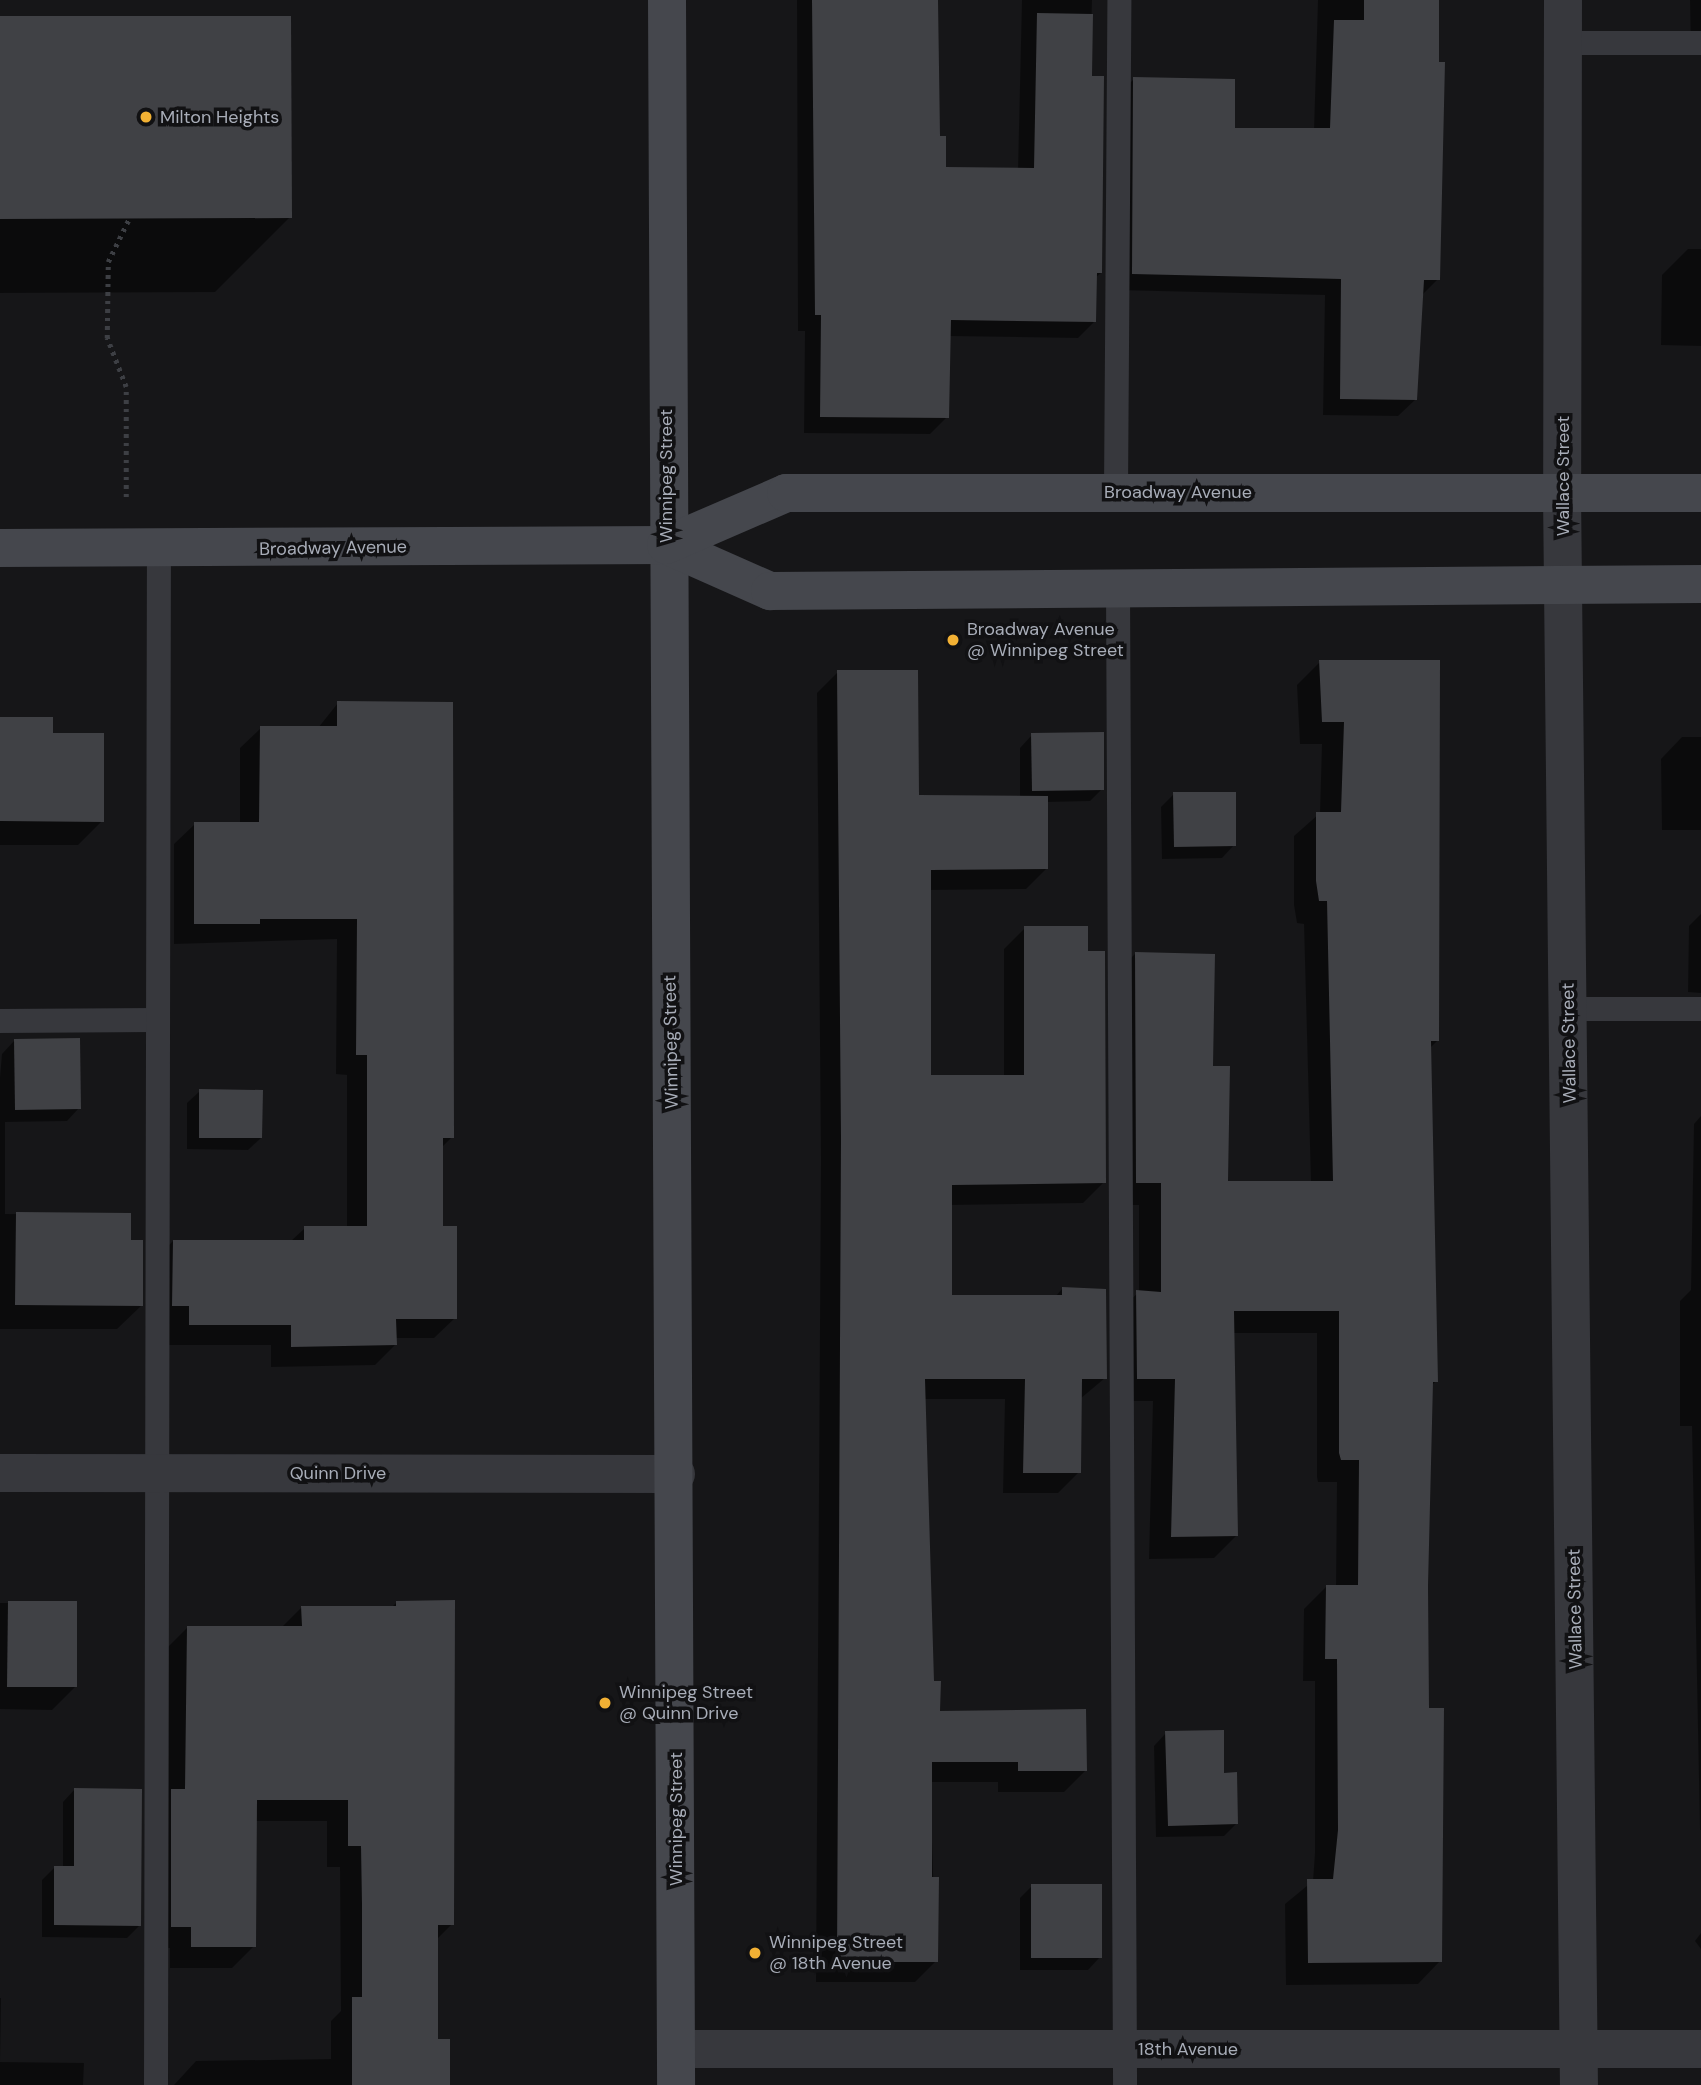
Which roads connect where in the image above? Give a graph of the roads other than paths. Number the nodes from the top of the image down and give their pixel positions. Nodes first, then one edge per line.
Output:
1 (667, 0) edge
2 (1119, 0) edge
3 (1563, 0) edge
4 (1563, 43) junction
5 (1701, 43) edge
6 (1116, 491) junction
7 (1562, 493) junction
8 (1701, 493) edge
9 (666, 545) junction
10 (0, 548) edge
11 (142, 550) junction
12 (1701, 584) edge
13 (1564, 585) junction
14 (1118, 587) junction
15 (1568, 1009) junction
16 (1701, 1009) edge
17 (156, 1020) junction
18 (0, 1021) edge
19 (0, 1473) edge
20 (156, 1473) junction
21 (676, 1474) junction
22 (1701, 2049) edge
23 (676, 2067) edge
24 (1125, 2067) edge
25 (1579, 2067) edge
26 (156, 2085) edge

1 - 9 street, Winnipeg Street
2 - 6 lane
3 - 4 street, Wallace Street
4 - 5 lane
4 - 7 street, Wallace Street
6 - 7 street, Broadway Avenue
6 - 9 street, Broadway Avenue
7 - 8 street, Broadway Avenue
7 - 13 street, Wallace Street
9 - 11 street, Broadway Avenue
9 - 14 street, Broadway Avenue
9 - 21 street, Winnipeg Street
10 - 11 street, Broadway Avenue
11 - 17 lane
12 - 13 street, Broadway Avenue
13 - 14 street, Broadway Avenue
13 - 15 street, Wallace Street
14 - 24 lane
15 - 16 lane
15 - 25 street, Wallace Street
17 - 18 lane
17 - 20 lane
19 - 20 street, Quinn Drive
20 - 21 street, Quinn Drive
20 - 26 lane
21 - 23 street, Winnipeg Street
22 - 25 street, 18th Avenue
23 - 24 street, 18th Avenue
24 - 25 street, 18th Avenue

